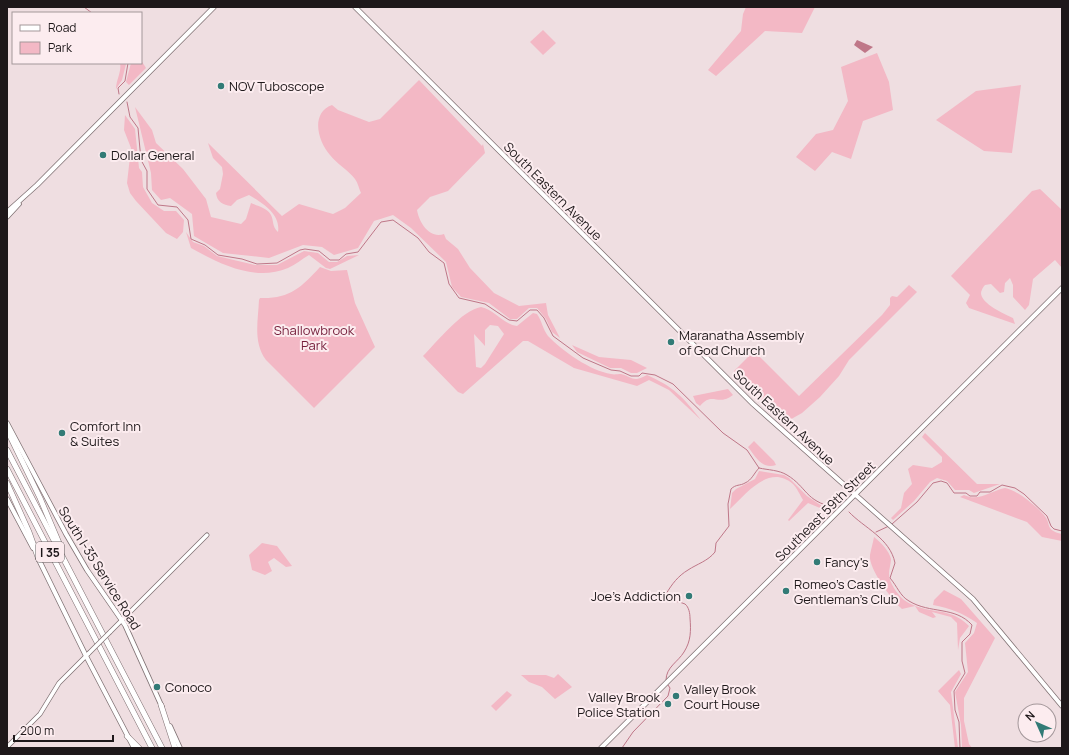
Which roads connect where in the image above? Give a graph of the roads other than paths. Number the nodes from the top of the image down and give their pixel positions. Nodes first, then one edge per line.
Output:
1 (214, 7) edge
2 (355, 7) edge
3 (37, 184) junction
4 (7, 212) edge
5 (7, 217) edge
6 (1062, 288) edge
7 (7, 423) edge
8 (7, 430) edge
9 (7, 450) edge
10 (7, 469) edge
11 (7, 484) edge
12 (854, 496) junction
13 (7, 499) edge
14 (207, 535) dead end
15 (38, 560) junction
16 (66, 563) junction
17 (122, 620) junction
18 (87, 654) junction
19 (161, 704) junction
20 (1062, 706) edge
21 (127, 736) junction
22 (7, 747) edge
23 (134, 748) edge
24 (139, 748) edge
25 (152, 748) edge
26 (162, 748) edge
27 (175, 748) edge
28 (180, 748) edge
29 (601, 748) edge

1 - 3 main road
2 - 12 main road, South Eastern Avenue
3 - 4 main road
3 - 5 main road
6 - 12 main road, Southeast 59th Street
7 - 17 main road, South I-35 Service Road
8 - 16 highway
9 - 16 highway, I 35
10 - 25 highway, I 35
11 - 15 highway
12 - 20 main road, South Eastern Avenue
12 - 29 main road, Southeast 59th Street
13 - 15 main road
14 - 17 street
15 - 18 main road
16 - 26 highway, I 35
17 - 18 street, bridge
17 - 19 main road, South I-35 Service Road
18 - 21 main road
18 - 22 street
19 - 27 highway
19 - 28 main road, South I-35 Service Road
21 - 23 main road
21 - 24 highway

